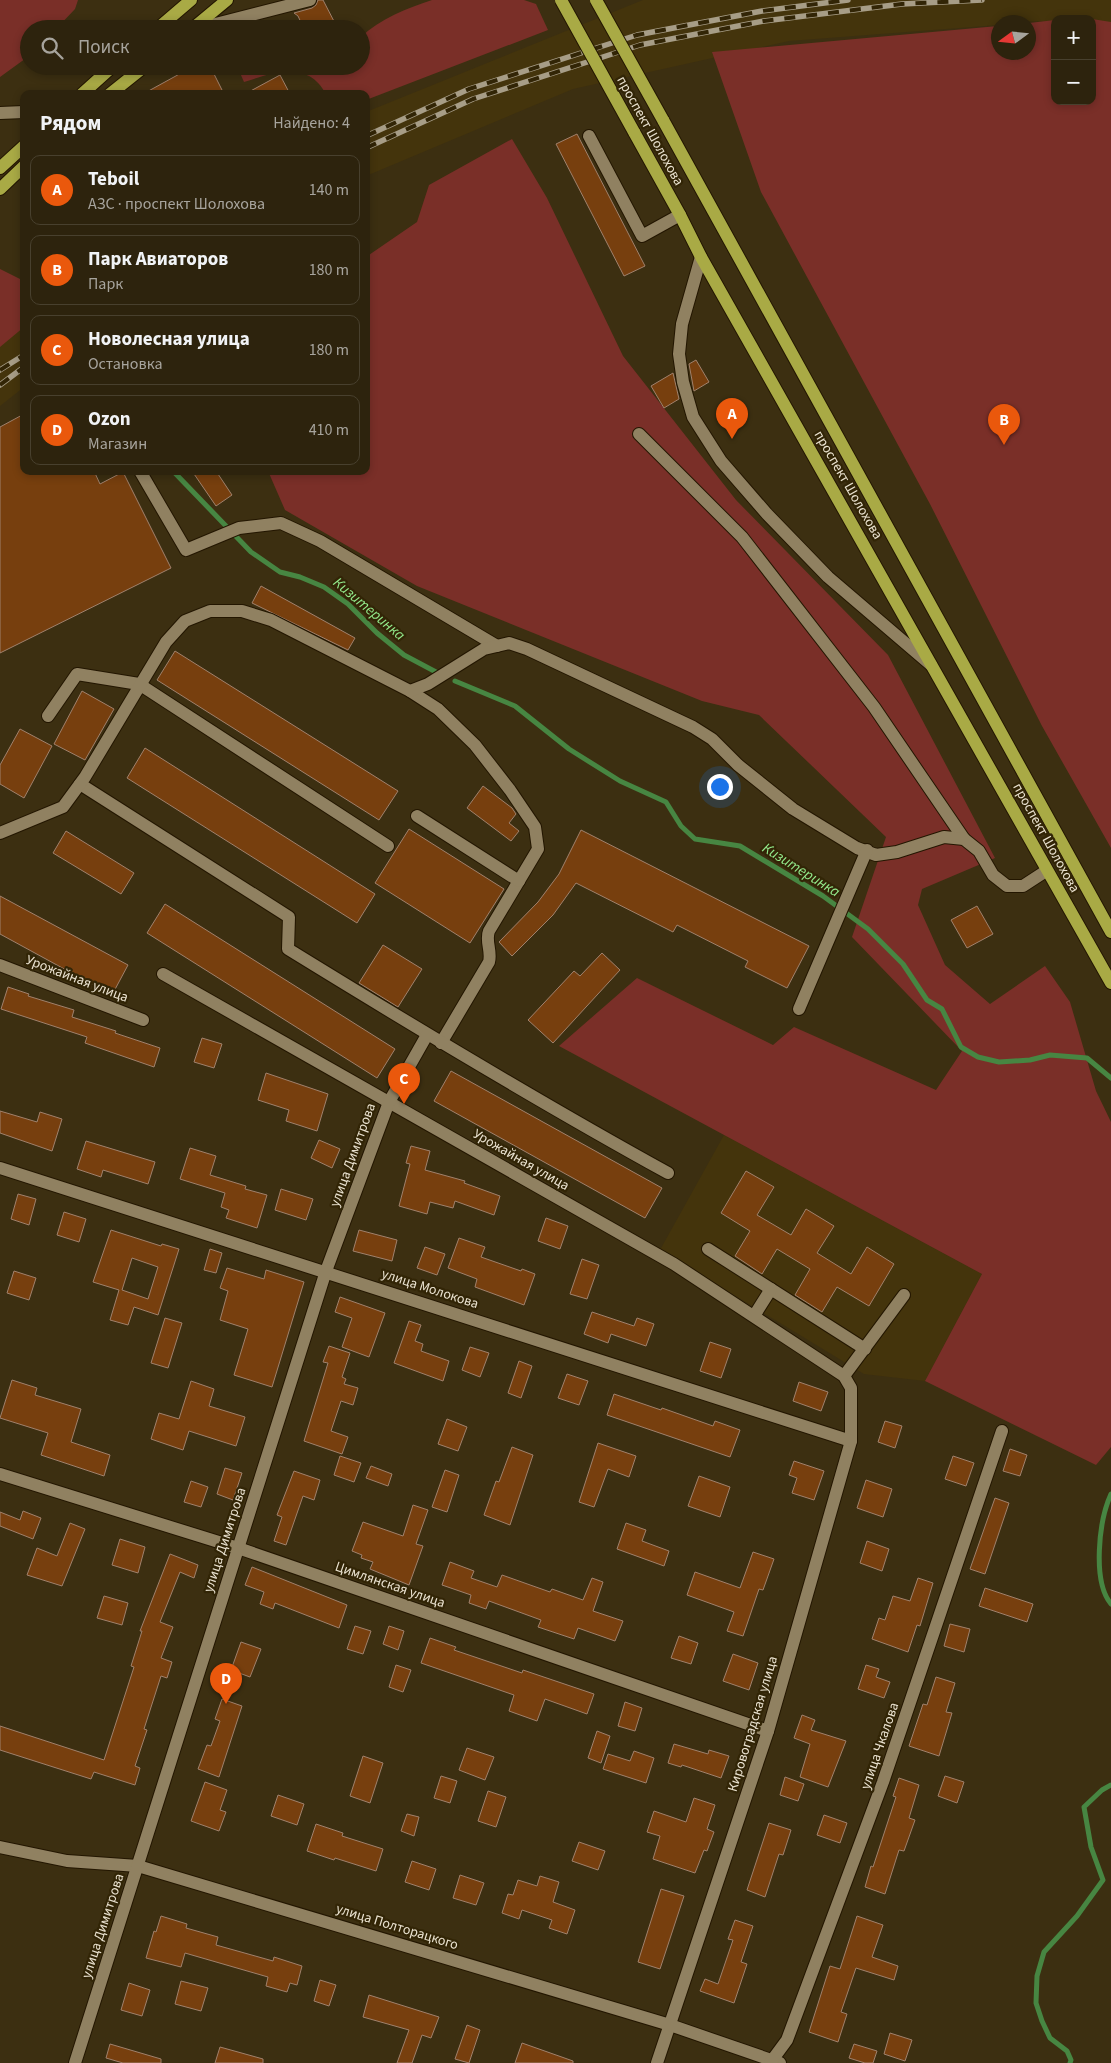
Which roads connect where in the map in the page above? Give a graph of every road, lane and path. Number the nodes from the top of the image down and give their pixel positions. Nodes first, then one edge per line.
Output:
1 (191, 0) edge
2 (227, 0) edge
3 (310, 0) edge
4 (561, 0) edge
5 (596, 0) edge
6 (168, 20) edge
7 (204, 20) edge
8 (230, 20) edge
9 (104, 75) edge
10 (134, 75) edge
11 (87, 90) edge
12 (115, 90) edge
13 (20, 112) edge
14 (0, 113) edge
15 (589, 136) dead end
16 (20, 150) edge
17 (0, 168) edge
18 (20, 170) edge
19 (0, 189) edge
20 (680, 215) junction
21 (701, 256) junction
22 (639, 434) dead end
23 (142, 475) edge
24 (497, 646) junction
25 (934, 668) junction
26 (139, 684) junction
27 (410, 691) junction
28 (48, 716) dead end
29 (80, 784) junction
30 (417, 816) dead end
31 (0, 834) edge
32 (964, 839) junction
33 (388, 846) dead end
34 (867, 850) junction
35 (1046, 870) junction
36 (519, 881) junction
37 (1111, 932) edge
38 (0, 965) edge
39 (163, 974) dead end
40 (1111, 983) edge
41 (799, 1009) dead end
42 (143, 1020) dead end
43 (427, 1035) junction
44 (441, 1043) junction
45 (389, 1102) junction
46 (0, 1168) edge
47 (668, 1173) dead end
48 (708, 1249) dead end
49 (326, 1271) junction
50 (771, 1289) junction
51 (904, 1295) dead end
52 (754, 1316) junction
53 (864, 1348) junction
54 (844, 1376) junction
55 (851, 1388) joint
56 (1002, 1431) dead end
57 (851, 1441) junction
58 (0, 1474) edge
59 (238, 1548) junction
60 (768, 1731) junction
61 (0, 1847) edge
62 (138, 1866) junction
63 (670, 2025) junction
64 (774, 2062) edge
65 (75, 2063) edge
66 (657, 2063) edge

1 - 6 main road
2 - 7 main road
3 - 8 street
4 - 20 main road, проспект Шолохова, bridge
5 - 37 main road, проспект Шолохова, bridge
9 - 11 main road
10 - 12 main road
13 - 14 street
15 - 20 street
16 - 17 main road
18 - 19 main road
20 - 21 main road, проспект Шолохова
21 - 25 main road, проспект Шолохова
21 - 25 street
22 - 32 street
23 - 24 street
24 - 27 street
24 - 34 street
25 - 35 main road, проспект Шолохова
26 - 27 street
26 - 28 street
26 - 29 street
26 - 33 street
27 - 36 street
29 - 31 street
29 - 43 street
30 - 36 street
32 - 34 street
32 - 35 street
34 - 41 street
35 - 40 main road, проспект Шолохова
36 - 44 street
38 - 42 street, Урожайная улица
39 - 45 street, Урожайная улица
43 - 44 street
43 - 45 street, улица Димитрова
44 - 47 street
45 - 49 street, улица Димитрова
45 - 52 street, Урожайная улица
46 - 49 street, улица Молокова
48 - 50 street
49 - 57 street, улица Молокова
49 - 59 street, улица Димитрова
50 - 52 street
50 - 53 street
51 - 53 street
52 - 54 street, Урожайная улица
53 - 54 street
54 - 55 street, Урожайная улица
55 - 57 street, Кировоградская улица
56 - 64 street, улица Чкалова
57 - 60 street, Кировоградская улица
58 - 59 street, Цимлянская улица
59 - 60 street, Цимлянская улица
59 - 62 street, улица Димитрова
60 - 63 street, Кировоградская улица
61 - 62 street, улица Полторацкого
62 - 63 street, улица Полторацкого
62 - 65 street, улица Димитрова
63 - 64 street, улица Полторацкого
63 - 66 street, Кировоградская улица

